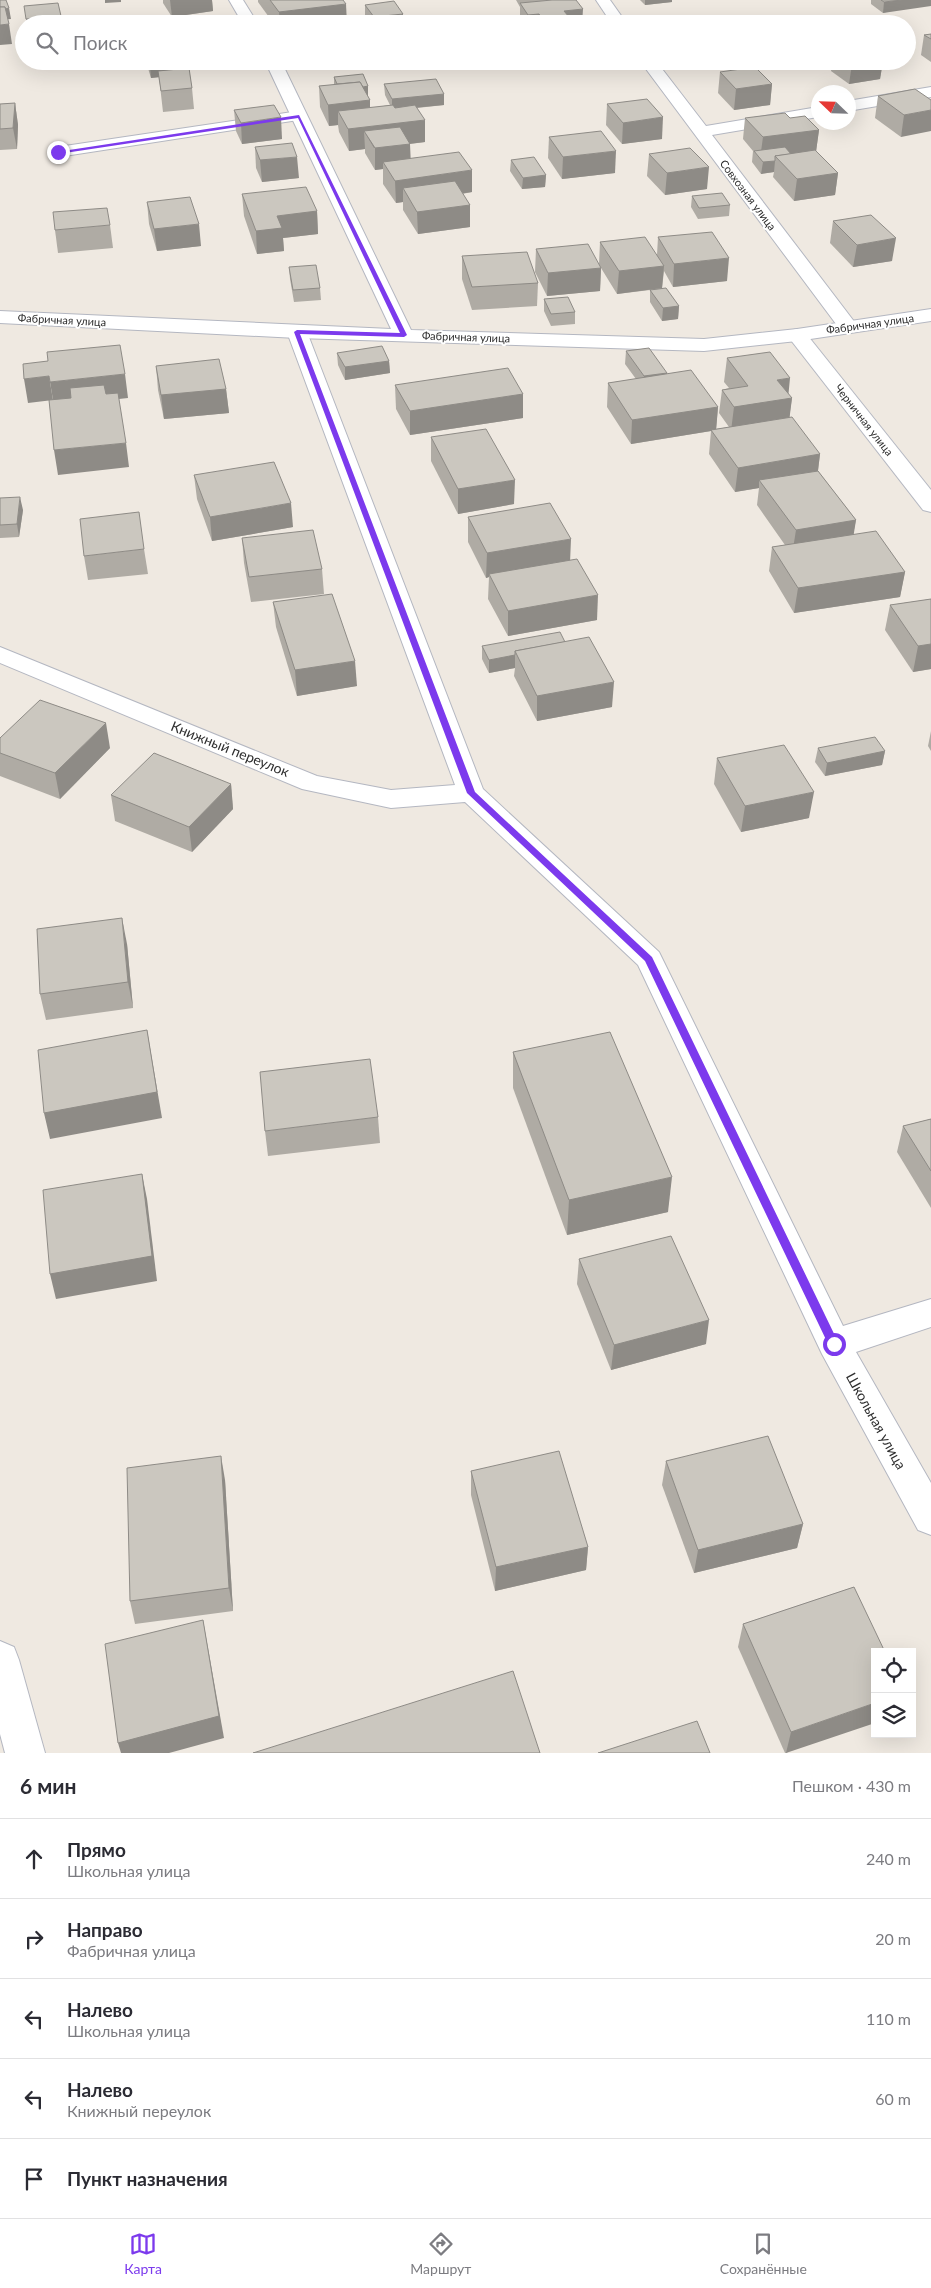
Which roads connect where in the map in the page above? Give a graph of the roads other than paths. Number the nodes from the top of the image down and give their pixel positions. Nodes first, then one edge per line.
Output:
1 (236, 0) edge
2 (603, 0) edge
3 (245, 15) edge
4 (614, 15) edge
5 (277, 70) edge
6 (655, 70) edge
7 (931, 92) edge
8 (856, 105) edge
9 (811, 113) edge
10 (299, 116) junction
11 (700, 132) junction
12 (58, 152) dead end
13 (931, 316) edge
14 (0, 317) edge
15 (849, 328) junction
16 (297, 332) junction
17 (404, 335) junction
18 (797, 335) junction
19 (931, 505) edge
20 (0, 654) edge
21 (471, 793) junction
22 (931, 1313) edge
23 (834, 1344) junction
24 (931, 1518) edge
25 (0, 1660) edge
26 (25, 1753) edge

1 - 3 street
2 - 4 street
5 - 10 street
6 - 11 street, Совхозная улица
7 - 8 street
9 - 11 street
10 - 12 street
10 - 17 street
11 - 15 street, Совхозная улица
13 - 15 street, Фабричная улица
14 - 16 street, Фабричная улица
15 - 18 street, Фабричная улица
16 - 17 street, Фабричная улица
16 - 21 street, Школьная улица
17 - 18 street, Фабричная улица
18 - 19 street, Черничная улица
20 - 21 street, Книжный переулок
21 - 23 street, Школьная улица
22 - 23 street
23 - 24 street, Школьная улица
25 - 26 street

